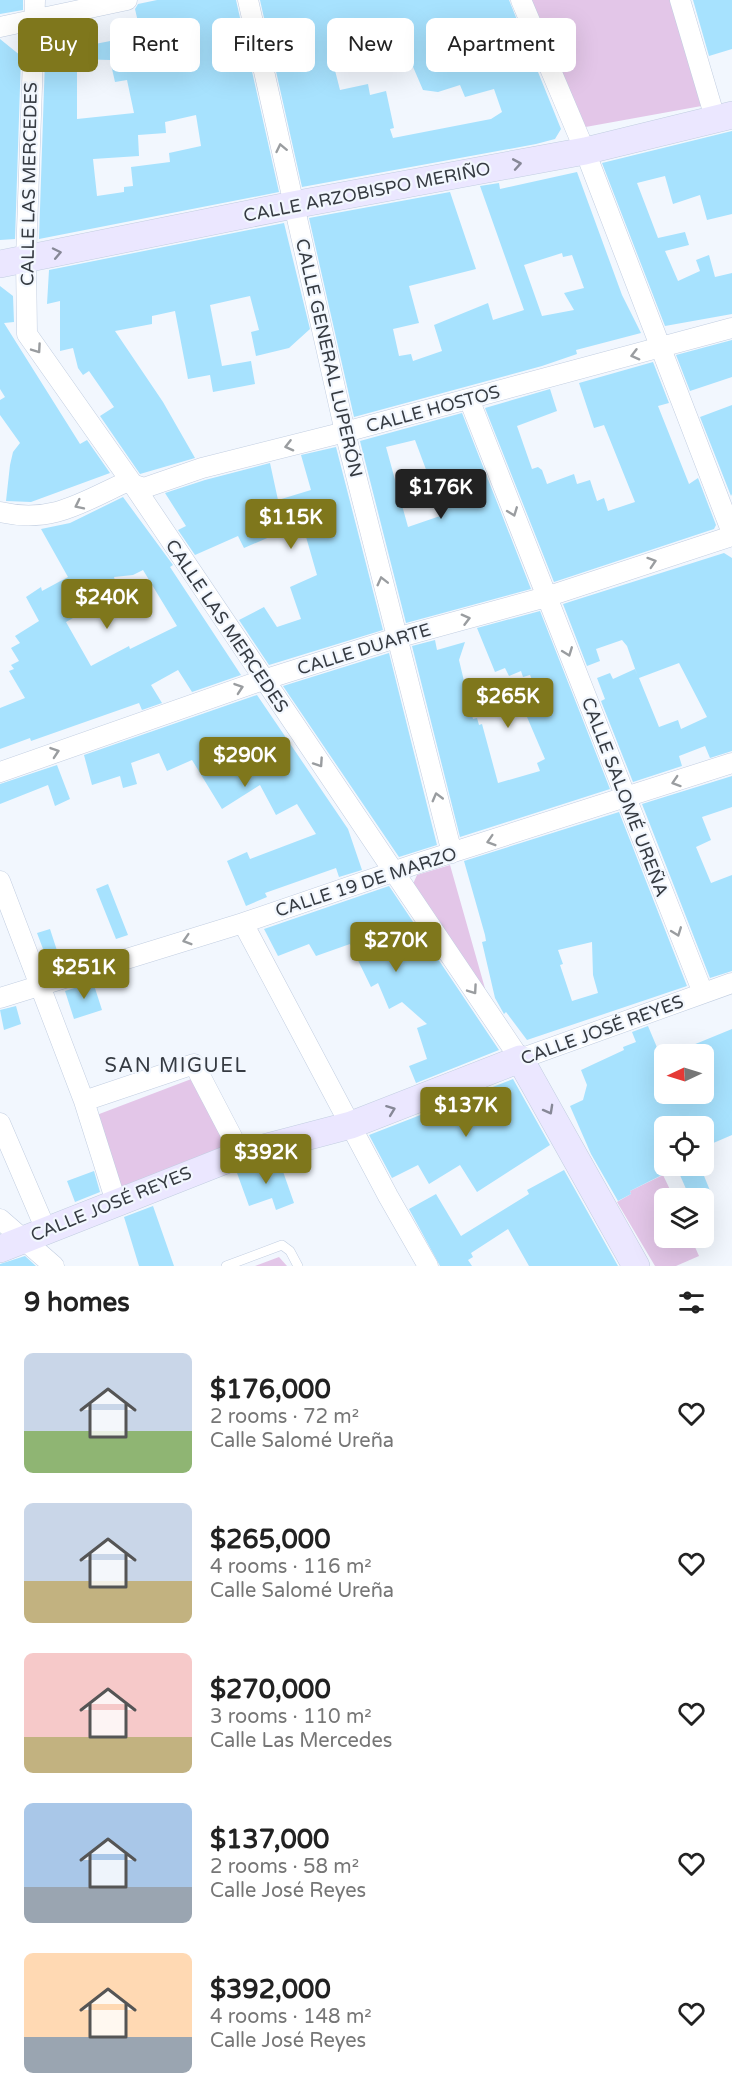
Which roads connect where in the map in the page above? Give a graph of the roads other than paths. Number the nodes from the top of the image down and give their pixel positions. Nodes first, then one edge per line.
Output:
1 (35, 0) edge
2 (127, 0) edge
3 (248, 0) edge
4 (521, 0) edge
5 (680, 0) edge
6 (34, 18) edge
7 (47, 18) edge
8 (18, 24) edge
9 (0, 27) edge
10 (30, 72) edge
11 (724, 116) edge
12 (585, 152) junction
13 (293, 205) junction
14 (13, 261) edge
15 (732, 327) edge
16 (661, 348) junction
17 (469, 399) junction
18 (345, 432) junction
19 (132, 483) junction
20 (0, 512) edge
21 (732, 534) edge
22 (546, 597) junction
23 (396, 638) junction
24 (264, 680) junction
25 (732, 764) edge
26 (0, 772) edge
27 (625, 799) junction
28 (452, 853) junction
29 (393, 873) junction
30 (0, 881) edge
31 (243, 923) junction
32 (732, 983) edge
33 (42, 985) junction
34 (703, 993) junction
35 (0, 998) edge
36 (520, 1059) junction
37 (84, 1101) junction
38 (0, 1123) edge
39 (351, 1125) junction
40 (241, 1154) junction
41 (116, 1202) junction
42 (0, 1219) edge
43 (23, 1239) edge
44 (54, 1266) edge
45 (226, 1266) edge
46 (298, 1266) edge
47 (428, 1266) edge
48 (636, 1266) edge

1 - 6 street, CALLE LAS MERCEDES
2 - 7 street
13 -> 3 street, CALLE GENERAL LUPERÓN
4 - 12 street
5 - 11 street
8 - 9 street
10 - 14 street, CALLE LAS MERCEDES
11 - 12 main road, CALLE ARZOBISPO MERIÑO
13 -> 12 main road, CALLE ARZOBISPO MERIÑO
12 - 16 street
14 -> 13 main road, CALLE ARZOBISPO MERIÑO
13 - 18 street, CALLE GENERAL LUPERÓN
14 -> 19 street, CALLE LAS MERCEDES
15 - 16 street, CALLE HOSTOS
16 -> 17 street, CALLE HOSTOS
16 - 21 street
17 - 18 street, CALLE HOSTOS
17 -> 22 street, CALLE SALOMÉ UREÑA
18 -> 19 street, CALLE HOSTOS
23 -> 18 street, CALLE GENERAL LUPERÓN
19 -> 20 street, CALLE HOSTOS
19 - 24 street, CALLE LAS MERCEDES
22 -> 21 street, CALLE DUARTE
23 -> 22 street, CALLE DUARTE
22 -> 27 street, CALLE SALOMÉ UREÑA
23 - 24 street, CALLE DUARTE
28 -> 23 street, CALLE GENERAL LUPERÓN
26 -> 24 street, CALLE DUARTE
24 -> 29 street, CALLE LAS MERCEDES
25 -> 27 street, CALLE 19 DE MARZO
27 -> 28 street, CALLE 19 DE MARZO
27 -> 34 street, CALLE SALOMÉ UREÑA
28 - 29 street, CALLE 19 DE MARZO
29 - 31 street, CALLE 19 DE MARZO
29 -> 36 street, CALLE LAS MERCEDES
30 - 33 street
31 -> 33 street, CALLE 19 DE MARZO
31 - 39 street
32 - 34 street, CALLE JOSÉ REYES
33 - 35 street, CALLE 19 DE MARZO
33 - 37 street
34 - 36 street, CALLE JOSÉ REYES
39 -> 36 main road, CALLE JOSÉ REYES
36 -> 48 main road, CALLE LAS MERCEDES
37 - 40 street
37 - 41 street
38 - 43 street
39 - 40 main road, CALLE JOSÉ REYES
39 - 47 street
40 - 41 main road, CALLE JOSÉ REYES
41 - 43 main road, CALLE JOSÉ REYES
42 - 43 street
43 - 44 street
45 - 46 lane

